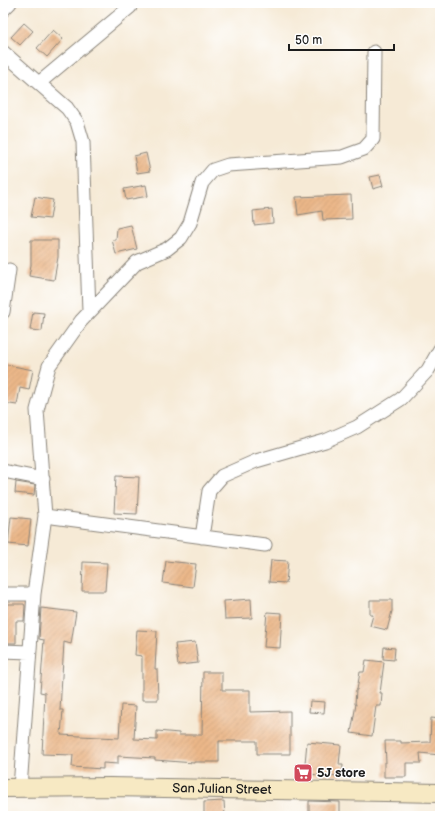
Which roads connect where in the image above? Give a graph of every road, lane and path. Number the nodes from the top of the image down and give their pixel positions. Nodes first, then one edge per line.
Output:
1 (10, 3) edge
2 (130, 7) dead end
3 (3, 10) edge
4 (3, 52) edge
5 (374, 52) dead end
6 (39, 83) junction
7 (9, 270) dead end
8 (89, 311) junction
9 (3, 312) edge
10 (440, 349) edge
11 (3, 471) edge
12 (43, 479) junction
13 (45, 516) junction
14 (202, 537) junction
15 (265, 545) dead end
16 (3, 594) edge
17 (34, 594) junction
18 (3, 651) edge
19 (29, 652) junction
20 (11, 788) edge
21 (440, 793) edge

1 - 3 street
2 - 6 street
4 - 6 street
5 - 8 street
6 - 8 street
7 - 9 street
8 - 12 street
10 - 14 street
11 - 12 street
12 - 13 street
13 - 14 street
13 - 17 street
14 - 15 street
16 - 17 street
17 - 19 street
18 - 19 street
19 - 20 street
20 - 21 street, San Julian Street

